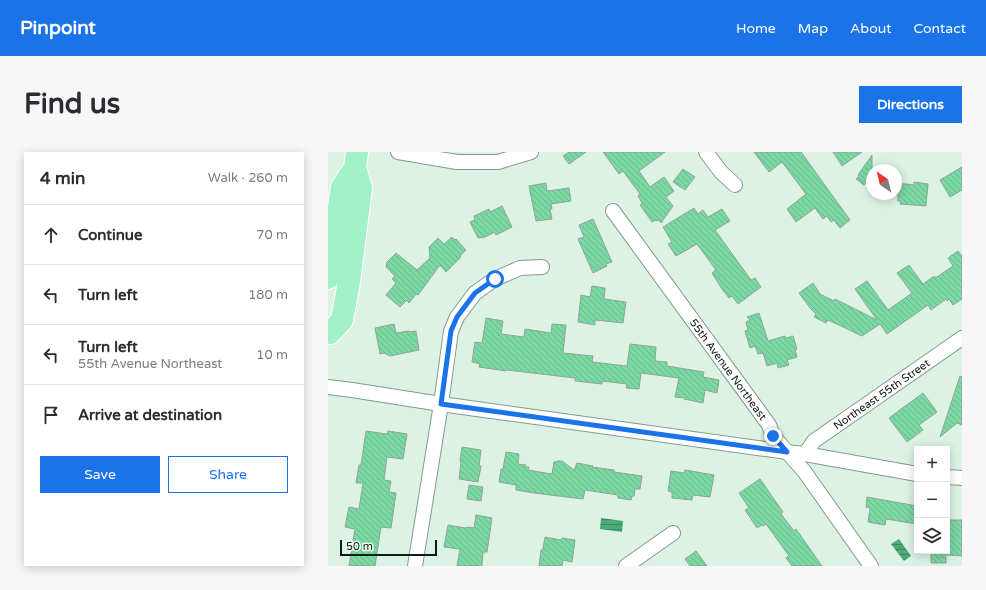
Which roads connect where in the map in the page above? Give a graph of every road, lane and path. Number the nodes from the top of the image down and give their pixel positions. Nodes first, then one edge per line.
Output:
1 (398, 152) edge
2 (531, 152) edge
3 (706, 152) edge
4 (356, 160) edge
5 (735, 185) dead end
6 (613, 211) dead end
7 (542, 267) dead end
8 (328, 278) edge
9 (329, 336) edge
10 (962, 338) edge
11 (328, 387) edge
12 (441, 404) junction
13 (787, 452) junction
14 (805, 454) junction
15 (914, 473) edge
16 (950, 476) edge
17 (962, 478) edge
18 (673, 533) dead end
19 (415, 566) edge
20 (626, 566) edge
21 (871, 566) edge

1 - 2 street
3 - 5 street
4 - 8 main road
4 - 9 main road
6 - 13 street, 55th Avenue Northeast
7 - 12 street
10 - 14 street, Northeast 55th Street
11 - 12 street
12 - 13 street
12 - 19 street
13 - 14 street
13 - 21 street, 55th Avenue Northeast
14 - 15 street
16 - 17 street
18 - 20 street

